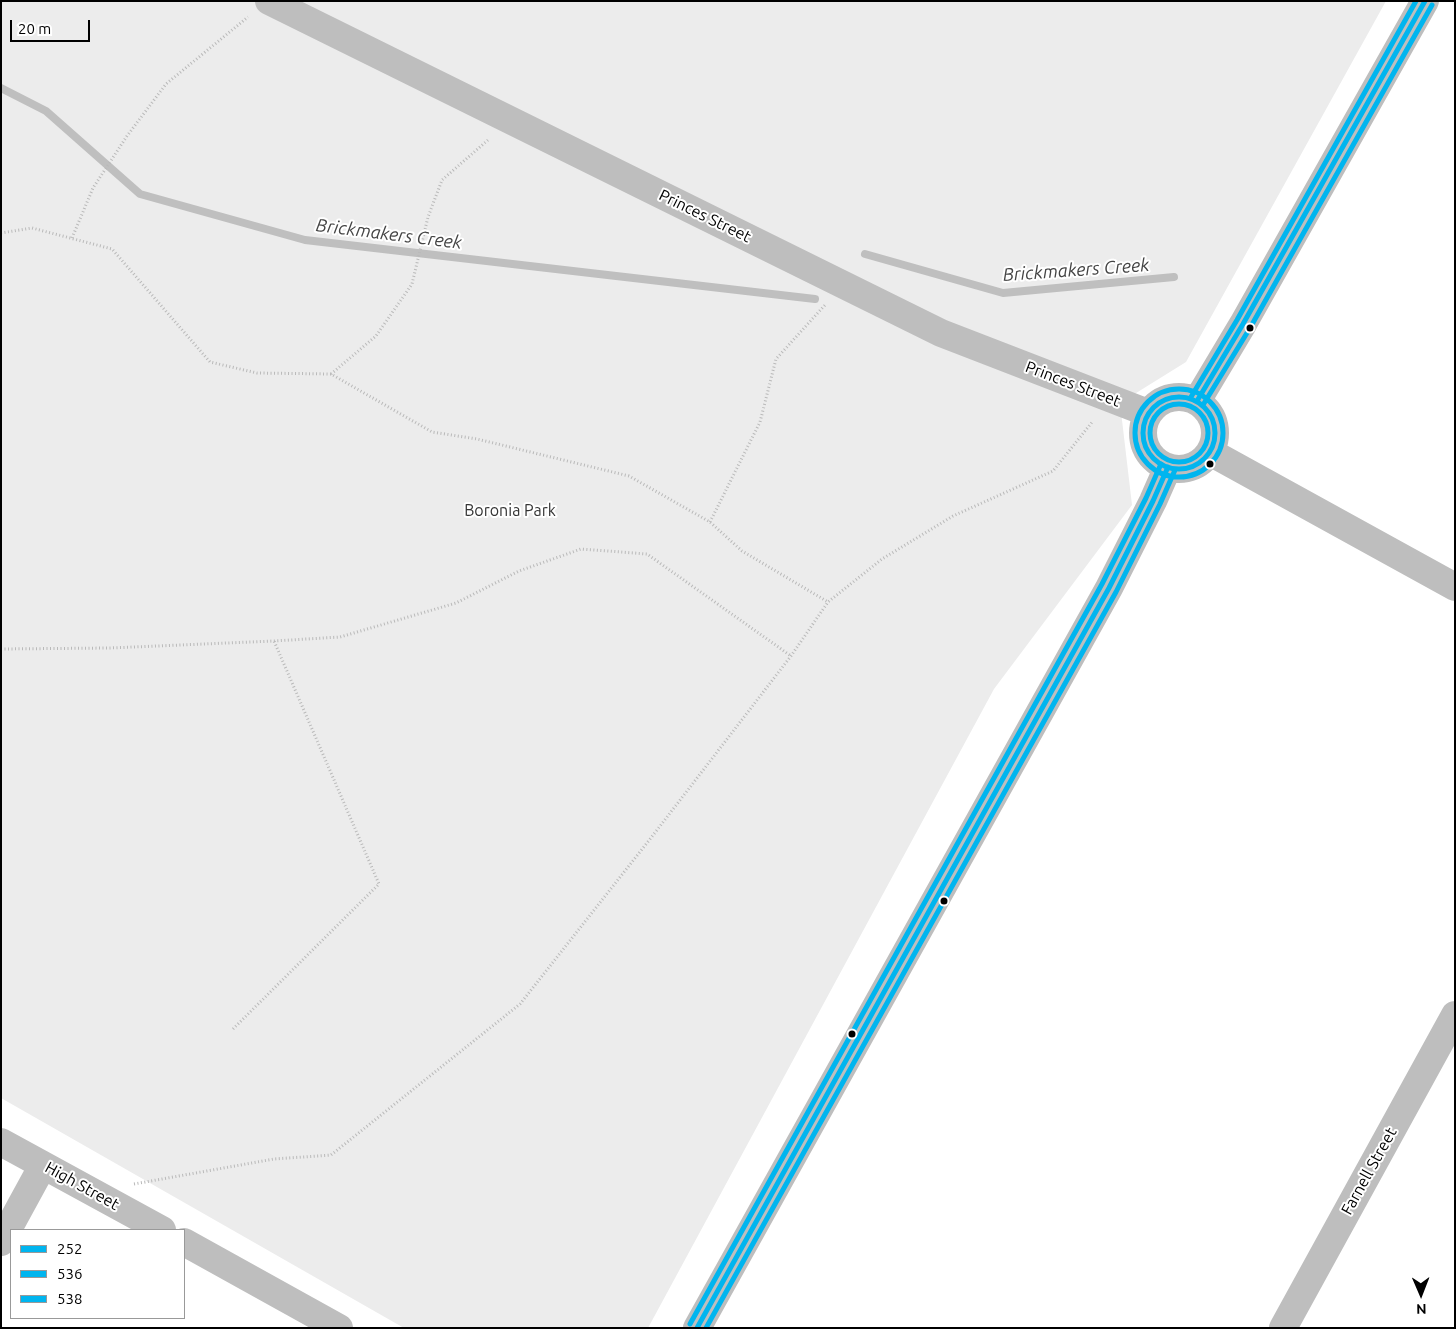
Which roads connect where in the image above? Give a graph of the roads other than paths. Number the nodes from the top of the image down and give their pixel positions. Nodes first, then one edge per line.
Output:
1 (1425, 1) edge
2 (261, 7) edge
3 (1197, 401) junction
4 (1148, 413) junction
5 (1210, 452) junction
6 (1168, 467) junction
7 (1455, 587) edge
8 (1455, 1015) edge
9 (1, 1142) edge
10 (43, 1164) junction
11 (160, 1229) edge
12 (1, 1242) edge
13 (185, 1243) edge
14 (330, 1326) edge
15 (697, 1328) edge
16 (1283, 1328) edge

1 - 3 street
2 - 4 street, Princes Street
3 - 4 street
3 - 5 street
4 - 6 street
5 - 6 street
5 - 7 street
6 - 15 street
8 - 16 street, Farnell Street
9 - 10 street, High Street
10 - 11 street, High Street
10 - 12 street
13 - 14 street

